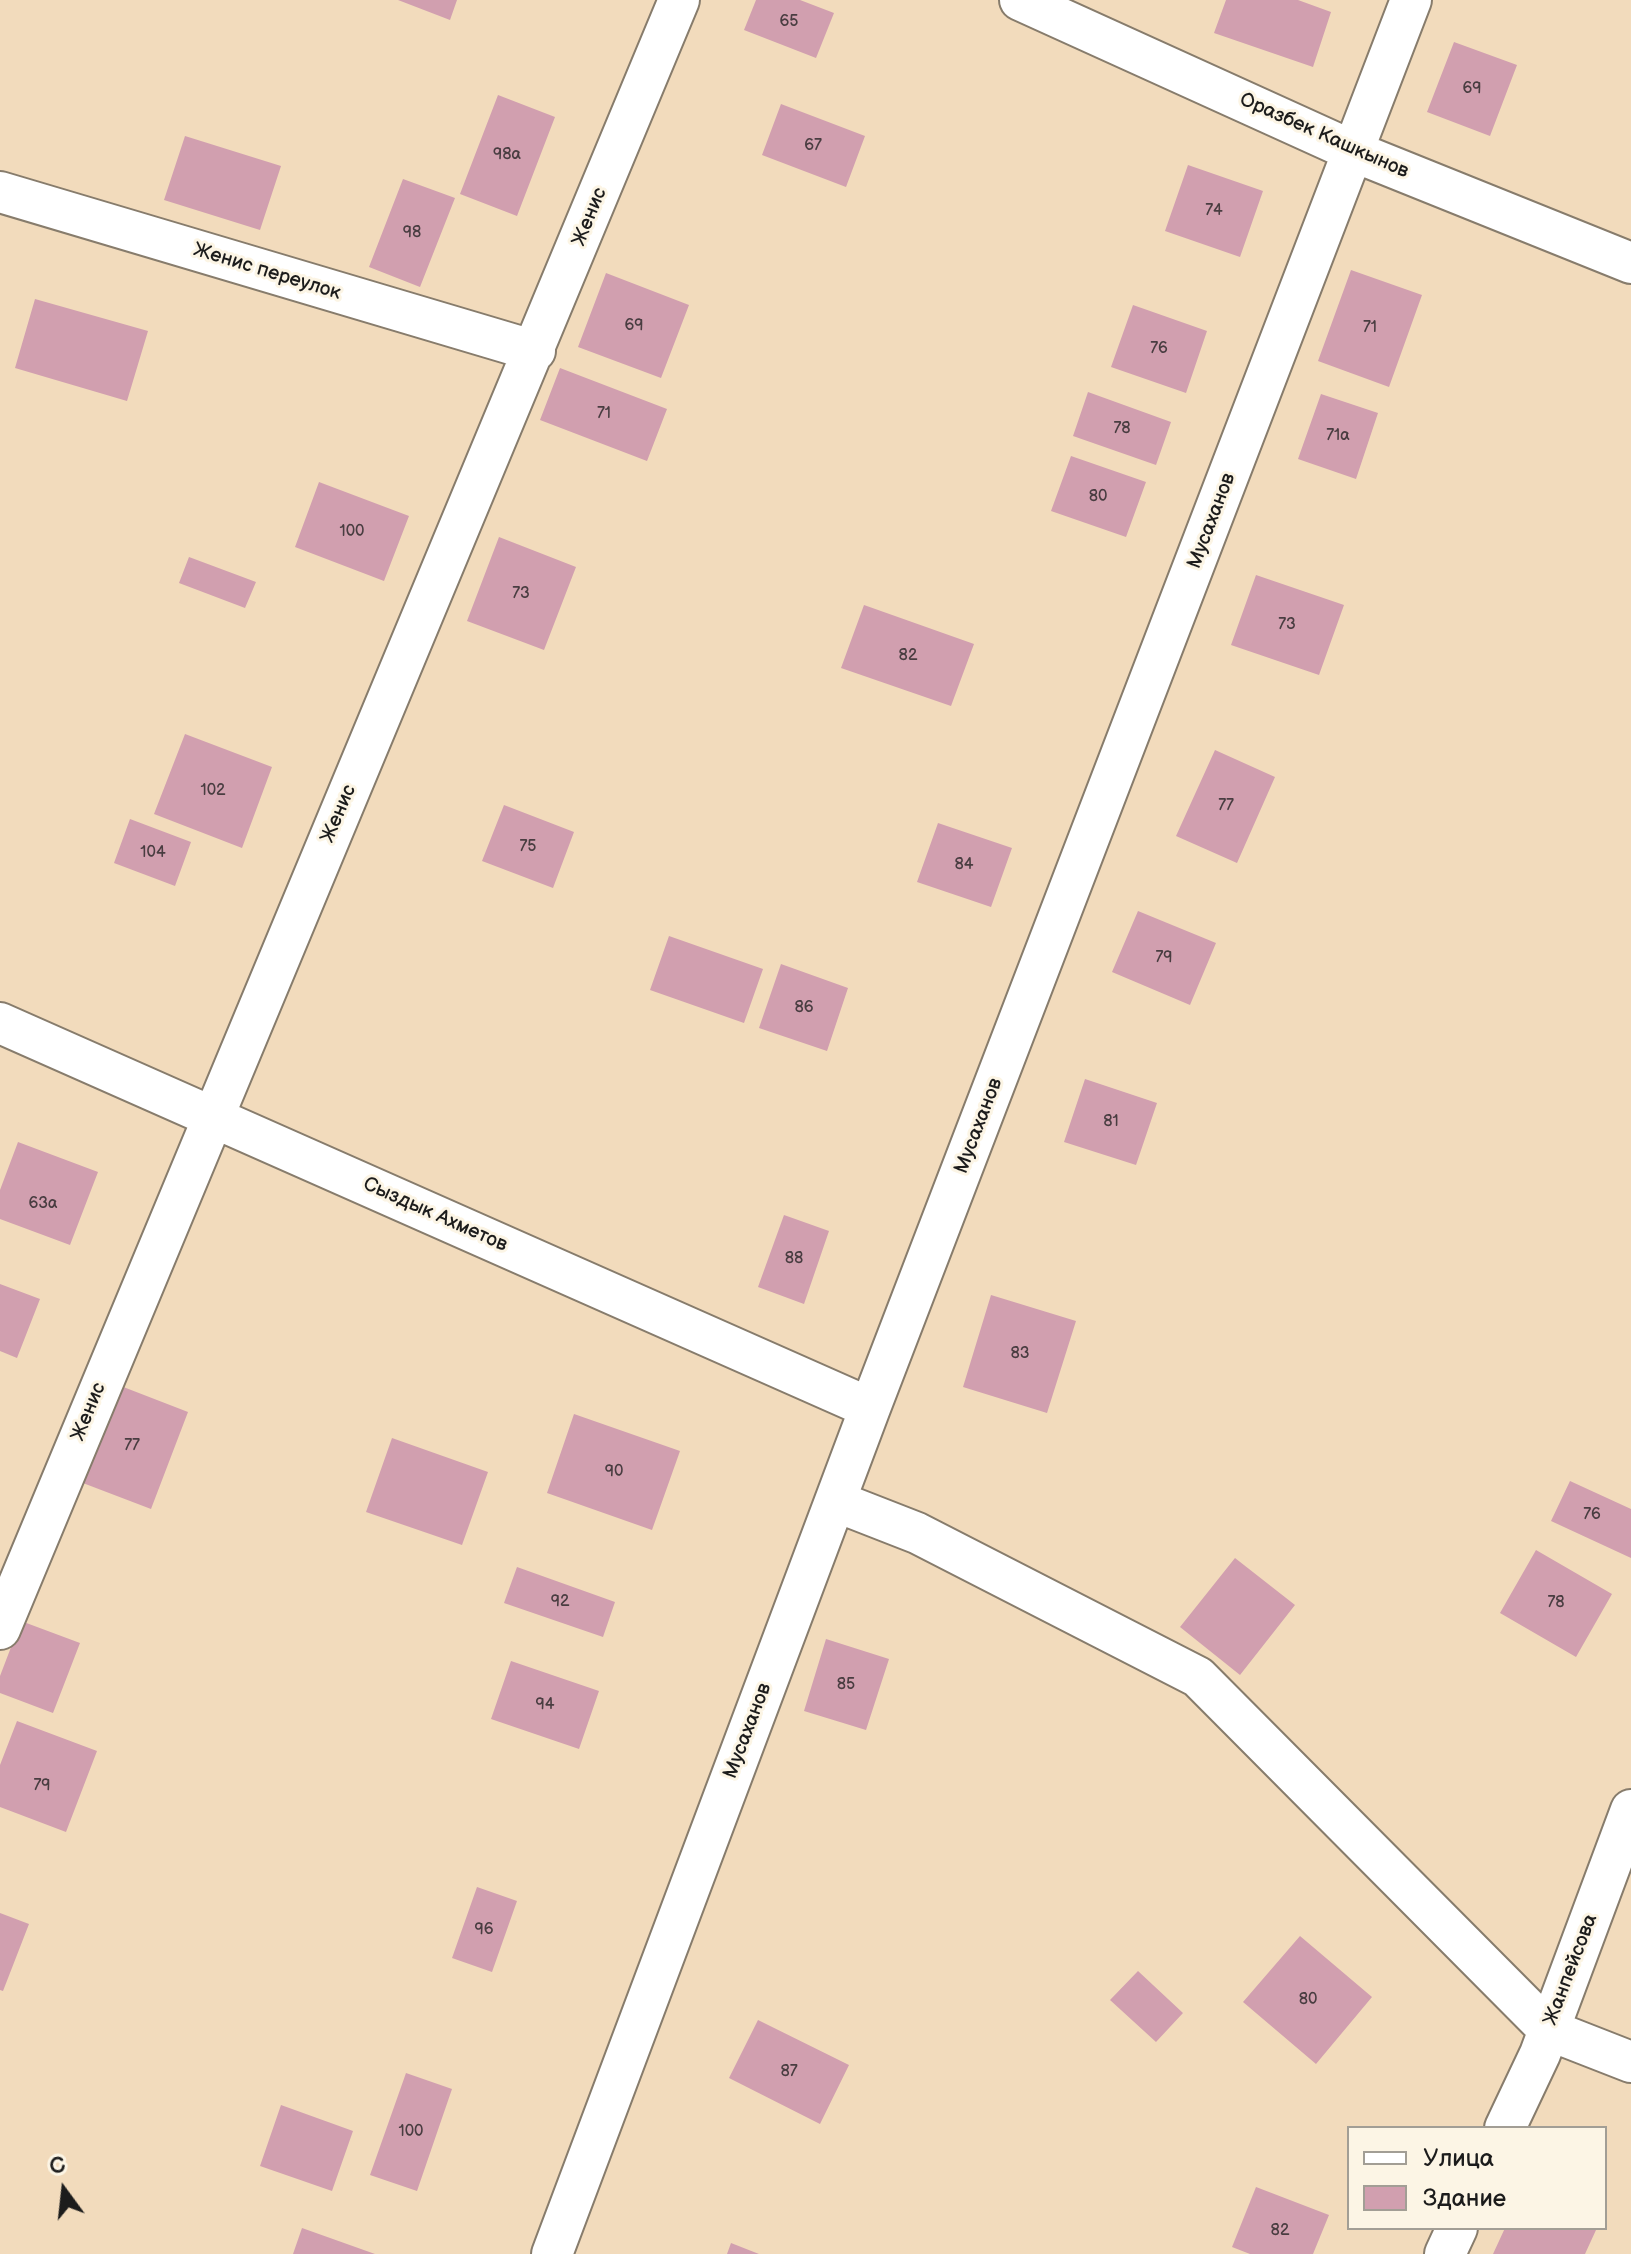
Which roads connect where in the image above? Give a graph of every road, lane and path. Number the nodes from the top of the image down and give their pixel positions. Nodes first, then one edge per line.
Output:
1 (679, 0) edge
2 (1020, 0) edge
3 (1411, 0) edge
4 (1355, 152) junction
5 (0, 192) edge
6 (1631, 263) edge
7 (535, 351) junction
8 (0, 1023) edge
9 (212, 1115) junction
10 (870, 1408) junction
11 (835, 1501) junction
12 (15, 1552) edge
13 (0, 1629) edge
14 (1631, 1810) edge
15 (1549, 2030) junction
16 (1631, 2062) edge
17 (1506, 2126) edge
18 (1456, 2230) edge
19 (552, 2254) edge
20 (1445, 2254) edge

1 - 7 street, Женис
2 - 4 street, Оразбек Кашкынов
3 - 4 street, Мусаханов
4 - 6 street, Оразбек Кашкынов
4 - 10 street, Мусаханов
5 - 7 street, Женис переулок
7 - 9 street, Женис
8 - 9 street, Сыздык Ахметов
9 - 10 street, Сыздык Ахметов
9 - 12 street, Женис
10 - 11 street, Мусаханов
11 - 15 street
11 - 19 street, Мусаханов
12 - 13 street, Женис
14 - 15 street, Жанпейсова
15 - 16 street
15 - 17 street, Жанпейсова
18 - 20 street

